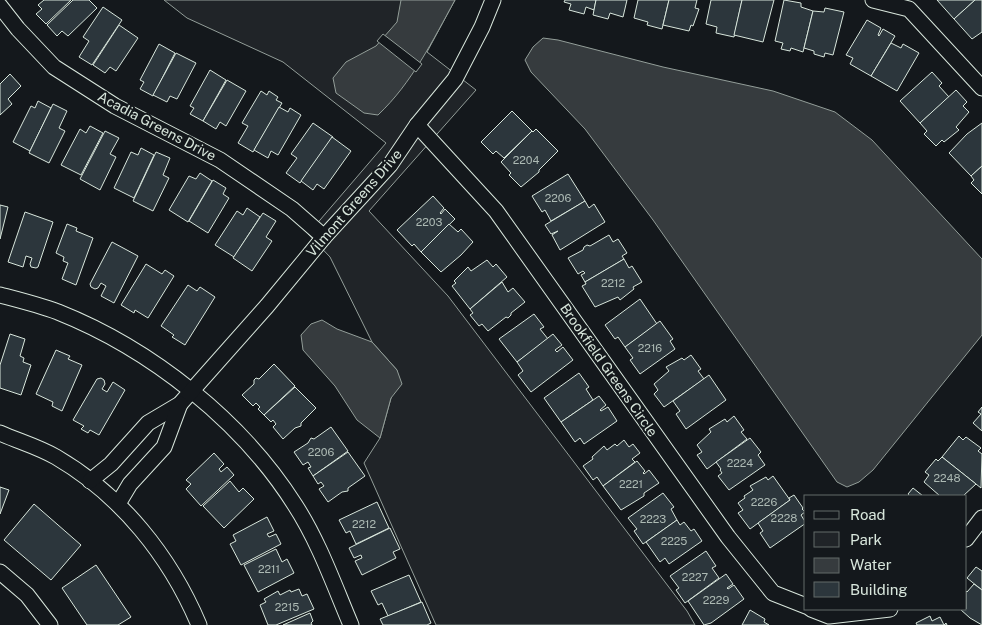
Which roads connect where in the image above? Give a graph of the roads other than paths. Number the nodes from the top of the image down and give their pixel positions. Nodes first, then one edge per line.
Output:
1 (493, 0) edge
2 (873, 0) edge
3 (0, 6) edge
4 (982, 88) edge
5 (417, 125) junction
6 (324, 237) junction
7 (0, 295) edge
8 (192, 391) junction
9 (180, 404) junction
10 (0, 433) edge
11 (90, 480) junction
12 (118, 504) junction
13 (982, 518) edge
14 (967, 537) edge
15 (0, 572) edge
16 (804, 605) edge
17 (814, 610) edge
18 (881, 610) edge
19 (50, 625) edge
20 (198, 625) edge
21 (351, 625) edge

1 - 5 street, Vilmont Greens Drive
2 - 4 street
3 - 6 street, Acadia Greens Drive
5 - 6 street, Vilmont Greens Drive
5 - 16 street, Brookfield Greens Circle
6 - 8 street, Vilmont Greens Drive
7 - 8 street
8 - 9 street, Vilmont Greens Drive
8 - 21 street
9 - 11 street
9 - 12 street
10 - 11 street
11 - 12 street
12 - 20 street
13 - 14 street
15 - 19 street
17 - 18 street

